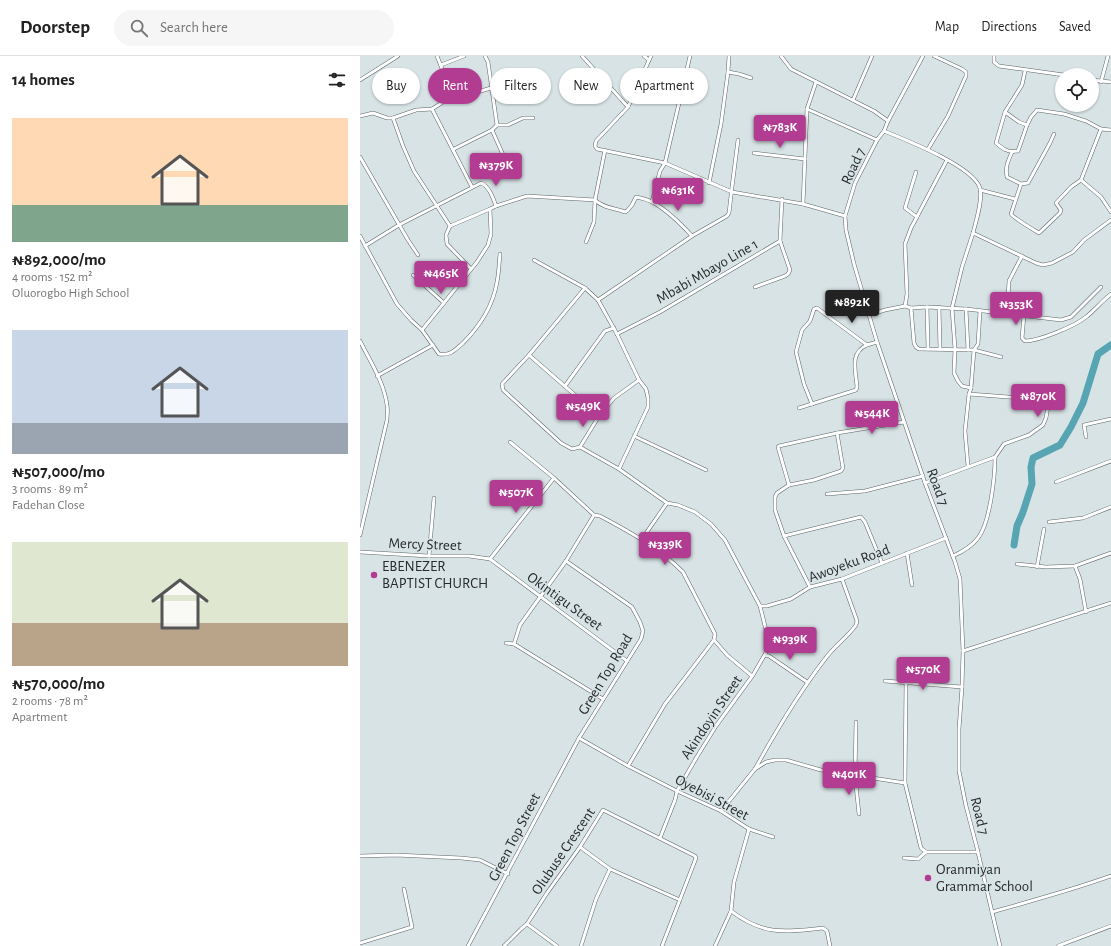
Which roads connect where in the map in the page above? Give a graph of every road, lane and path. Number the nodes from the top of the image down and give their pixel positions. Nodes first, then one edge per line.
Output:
1 (398, 56) edge
2 (437, 56) edge
3 (464, 56) edge
4 (485, 56) edge
5 (582, 56) edge
6 (644, 56) edge
7 (651, 56) edge
8 (690, 56) edge
9 (729, 56) edge
10 (781, 56) edge
11 (866, 56) edge
12 (923, 56) edge
13 (934, 56) edge
14 (994, 56) edge
15 (1108, 56) edge
16 (871, 58) edge
17 (649, 60) junction
18 (441, 65) junction
19 (442, 68) edge
20 (1025, 71) junction
21 (728, 72) junction
22 (1055, 73) edge
23 (751, 78) dead end
24 (490, 79) edge
25 (360, 80) edge
26 (816, 82) junction
27 (1101, 82) joint
28 (1111, 82) edge
29 (853, 100) junction
30 (440, 104) edge
31 (494, 104) edge
32 (628, 107) junction
33 (432, 109) junction
34 (807, 109) junction
35 (1006, 112) junction
36 (360, 116) edge
37 (393, 118) junction
38 (533, 118) dead end
39 (888, 121) junction
40 (497, 125) junction
41 (1027, 125) junction
42 (1102, 129) junction
43 (492, 130) junction
44 (1111, 130) edge
45 (884, 131) junction
46 (1054, 134) dead end
47 (738, 140) dead end
48 (877, 140) junction
49 (454, 149) junction
50 (928, 149) junction
51 (605, 150) junction
52 (1012, 152) junction
53 (754, 153) dead end
54 (360, 157) edge
55 (805, 159) junction
56 (947, 160) junction
57 (665, 163) junction
58 (508, 166) dead end
59 (916, 172) dead end
60 (1081, 180) junction
61 (709, 183) junction
62 (1021, 184) junction
63 (472, 187) junction
64 (980, 190) junction
65 (732, 192) junction
66 (782, 199) junction
67 (1015, 199) junction
68 (595, 200) junction
69 (652, 202) junction
70 (803, 204) junction
71 (438, 205) junction
72 (496, 206) junction
73 (490, 209) junction
74 (1111, 212) edge
75 (845, 216) junction
76 (917, 217) junction
77 (1111, 220) edge
78 (399, 225) junction
79 (450, 226) junction
80 (973, 233) junction
81 (360, 236) edge
82 (692, 236) junction
83 (780, 241) junction
84 (586, 242) dead end
85 (366, 246) junction
86 (500, 254) dead end
87 (418, 255) dead end
88 (1022, 256) junction
89 (534, 260) dead end
90 (471, 269) junction
91 (412, 275) dead end
92 (754, 287) dead end
93 (1101, 287) dead end
94 (585, 288) junction
95 (1111, 294) edge
96 (598, 300) junction
97 (444, 303) junction
98 (905, 306) junction
99 (927, 307) junction
100 (939, 307) junction
101 (911, 308) junction
102 (952, 308) junction
103 (966, 309) junction
104 (980, 311) junction
105 (1007, 313) junction
106 (1024, 315) junction
107 (869, 316) junction
108 (614, 328) junction
109 (422, 330) junction
110 (617, 334) junction
111 (360, 341) edge
112 (877, 342) junction
113 (433, 345) junction
114 (867, 345) junction
115 (928, 349) junction
116 (940, 349) junction
117 (955, 349) junction
118 (968, 350) junction
119 (974, 350) junction
120 (529, 355) junction
121 (1001, 357) dead end
122 (377, 376) junction
123 (639, 380) junction
124 (565, 386) junction
125 (971, 388) junction
126 (969, 394) junction
127 (812, 404) junction
128 (799, 408) dead end
129 (599, 416) junction
130 (1111, 419) edge
131 (904, 422) junction
132 (837, 433) junction
133 (634, 436) junction
134 (1086, 437) dead end
135 (510, 442) dead end
136 (580, 447) junction
137 (995, 458) junction
138 (1111, 461) edge
139 (968, 466) junction
140 (619, 470) junction
141 (706, 470) dead end
142 (923, 476) junction
143 (554, 478) junction
144 (1056, 482) dead end
145 (925, 483) junction
146 (789, 485) junction
147 (827, 494) dead end
148 (434, 498) dead end
149 (667, 503) junction
150 (1111, 507) edge
151 (594, 515) junction
152 (1049, 522) dead end
153 (361, 524) edge
154 (1044, 529) dead end
155 (360, 534) edge
156 (784, 536) junction
157 (946, 538) junction
158 (642, 539) junction
159 (360, 552) edge
160 (907, 553) junction
161 (1111, 553) edge
162 (429, 556) junction
163 (953, 556) junction
164 (490, 559) junction
165 (566, 561) junction
166 (882, 563) junction
167 (1017, 564) dead end
168 (1037, 566) junction
169 (1075, 566) junction
170 (842, 579) junction
171 (912, 585) dead end
172 (810, 587) junction
173 (540, 598) junction
174 (1111, 603) edge
175 (760, 606) junction
176 (1086, 612) junction
177 (714, 640) junction
178 (506, 642) dead end
179 (514, 644) junction
180 (963, 651) junction
181 (765, 655) junction
182 (627, 661) junction
183 (752, 676) junction
184 (885, 681) dead end
185 (807, 682) junction
186 (906, 682) junction
187 (962, 687) junction
188 (603, 699) junction
189 (856, 722) dead end
190 (579, 738) junction
191 (628, 766) junction
192 (755, 769) junction
193 (855, 776) junction
194 (905, 783) junction
195 (677, 791) junction
196 (721, 811) junction
197 (859, 814) dead end
198 (749, 829) junction
199 (773, 837) dead end
200 (660, 838) junction
201 (580, 847) junction
202 (926, 852) junction
203 (978, 852) junction
204 (360, 856) edge
205 (904, 858) dead end
206 (610, 869) junction
207 (508, 874) junction
208 (1111, 876) edge
209 (404, 889) dead end
210 (680, 900) junction
211 (731, 911) junction
212 (992, 912) junction
213 (528, 924) junction
214 (1111, 926) edge
215 (360, 943) edge
216 (470, 945) edge
217 (475, 946) edge
218 (504, 946) edge
219 (557, 946) edge
220 (581, 946) edge
221 (662, 946) edge
222 (715, 946) edge
223 (830, 946) edge
224 (1000, 946) edge
225 (1058, 946) edge

1 - 25 street
2 - 18 street
3 - 18 street
4 - 24 street
5 - 32 street
6 - 17 street
7 - 17 street
8 - 57 street
9 - 21 street
10 - 26 street
11 - 16 street
12 - 39 street, Road 7
13 - 50 street
14 - 20 street
15 - 27 street
16 - 29 street
17 - 32 street
18 - 19 street
20 - 22 street
20 - 35 street
21 - 23 street
21 - 61 street
26 - 29 street
26 - 34 street
27 - 28 street
29 - 39 street
30 - 33 street
31 - 40 street
32 - 51 street
33 - 37 street
33 - 49 street
34 - 48 street
34 - 55 street
35 - 41 street
35 - 52 street
36 - 37 street
37 - 71 street
38 - 40 street
39 - 45 street, Road 7
40 - 43 street
41 - 42 street
41 - 52 street
42 - 44 street
42 - 60 street
43 - 49 street
43 - 58 street
45 - 48 street, Road 7
45 - 50 street
46 - 62 street
47 - 65 street
48 - 75 street, Road 7
49 - 63 street
50 - 56 street
51 - 57 street
51 - 68 street
52 - 62 street
53 - 55 street
54 - 78 street
55 - 70 street
56 - 64 street
56 - 76 street
57 - 61 street
57 - 69 street
59 - 76 street
60 - 67 street
60 - 74 street
61 - 65 street
62 - 67 street
63 - 71 street
63 - 72 street
64 - 67 street
64 - 80 street
65 - 66 street
65 - 82 street
66 - 70 street
66 - 83 street
68 - 69 street
68 - 72 street
68 - 84 street
69 - 82 street
70 - 75 street
71 - 78 street
71 - 79 street
72 - 73 street
73 - 79 street
73 - 90 street
75 - 107 street, Road 7
76 - 98 street
77 - 88 street
78 - 85 street
78 - 87 street
79 - 90 street
80 - 88 street
80 - 102 street
81 - 85 street
82 - 96 street
83 - 92 street, Mbabi Mbayo Line 1
83 - 110 street, Mbabi Mbayo Line 1
85 - 109 street
86 - 113 street
88 - 105 street
89 - 94 street
90 - 97 street
91 - 97 street
93 - 106 street
94 - 96 street
94 - 120 street
95 - 106 street
96 - 108 street
97 - 109 street
98 - 101 street
98 - 107 street
99 - 100 street
99 - 101 street
99 - 115 street
100 - 102 street
100 - 116 street
101 - 115 street
102 - 103 street
102 - 117 street
103 - 104 street
103 - 118 street
104 - 105 street
104 - 119 street
105 - 106 street
107 - 112 street, Road 7
108 - 110 street
108 - 124 street
109 - 113 street
110 - 123 street
111 - 122 street
112 - 114 street
112 - 131 street, Road 7
113 - 122 street
114 - 127 street
114 - 127 street
115 - 116 street
116 - 117 street
117 - 118 street
117 - 125 street
118 - 119 street
119 - 121 street
119 - 125 street
120 - 124 street
120 - 136 street, Akindoyin Street
122 - 153 street
123 - 129 street
123 - 133 street
124 - 129 street
125 - 126 street
126 - 137 street
126 - 139 street
127 - 128 street
129 - 136 street
130 - 134 street
131 - 132 street
131 - 142 street, Road 7
132 - 146 street
132 - 146 street
133 - 140 street
133 - 141 street
135 - 143 street
136 - 140 street, Akindoyin Street
137 - 139 street
137 - 163 street
138 - 144 street
139 - 145 street
140 - 149 street, Akindoyin Street
142 - 145 street, Road 7
142 - 147 street
143 - 151 street
143 - 164 street
145 - 157 street, Road 7
146 - 156 street
148 - 162 street
149 - 158 street
149 - 175 street, Akindoyin Street
150 - 152 street
151 - 158 street
151 - 165 street
153 - 155 street
154 - 168 street
156 - 166 street
156 - 172 street
157 - 160 street, Awoyeku Road
157 - 163 street, Road 7
158 - 177 street
159 - 162 street, Mercy Street
160 - 166 street, Awoyeku Road
160 - 171 street
161 - 169 street
162 - 164 street, Mercy Street
163 - 180 street, Road 7
164 - 173 street, Okintigu Street
165 - 173 street
165 - 182 street, Green Top Road
166 - 170 street, Awoyeku Road
167 - 168 street
168 - 169 street
169 - 176 street
170 - 172 street, Awoyeku Road
170 - 185 street
172 - 175 street, Awoyeku Road
173 - 179 street
173 - 182 street, Okintigu Street
174 - 176 street
175 - 181 street, Akindoyin Street
176 - 180 street
177 - 183 street
177 - 191 street
178 - 179 street
179 - 188 street
180 - 187 street, Road 7
181 - 183 street, Akindoyin Street
181 - 185 street
182 - 188 street, Green Top Road
183 - 195 street, Akindoyin Street
184 - 186 street
185 - 192 street
186 - 187 street
186 - 194 street
187 - 203 street, Road 7
188 - 190 street, Green Top Road
189 - 193 street
190 - 191 street, Oyebisi Street
190 - 207 street, Green Top Street
191 - 195 street, Oyebisi Street
192 - 193 street
192 - 196 street
193 - 194 street
193 - 197 street
194 - 202 street
195 - 196 street, Oyebisi Street
195 - 200 street, Akindoyin Street
196 - 198 street, Oyebisi Street
198 - 199 street
198 - 211 street, Oyebisi Street
200 - 201 street, Olubuse Crescent
200 - 210 street, Olubuse Crescent
201 - 206 street
201 - 213 street, Olubuse Crescent
202 - 203 street
202 - 205 street
203 - 212 street, Road 7
204 - 207 street
206 - 210 street
206 - 220 street
207 - 216 street, Green Top Street
208 - 212 street
209 - 215 street
210 - 221 street, Olubuse Crescent
211 - 222 street, Oyebisi Street
211 - 223 street
212 - 224 street, Road 7
213 - 218 street, Olubuse Crescent
213 - 219 street
214 - 225 street
216 - 217 street

